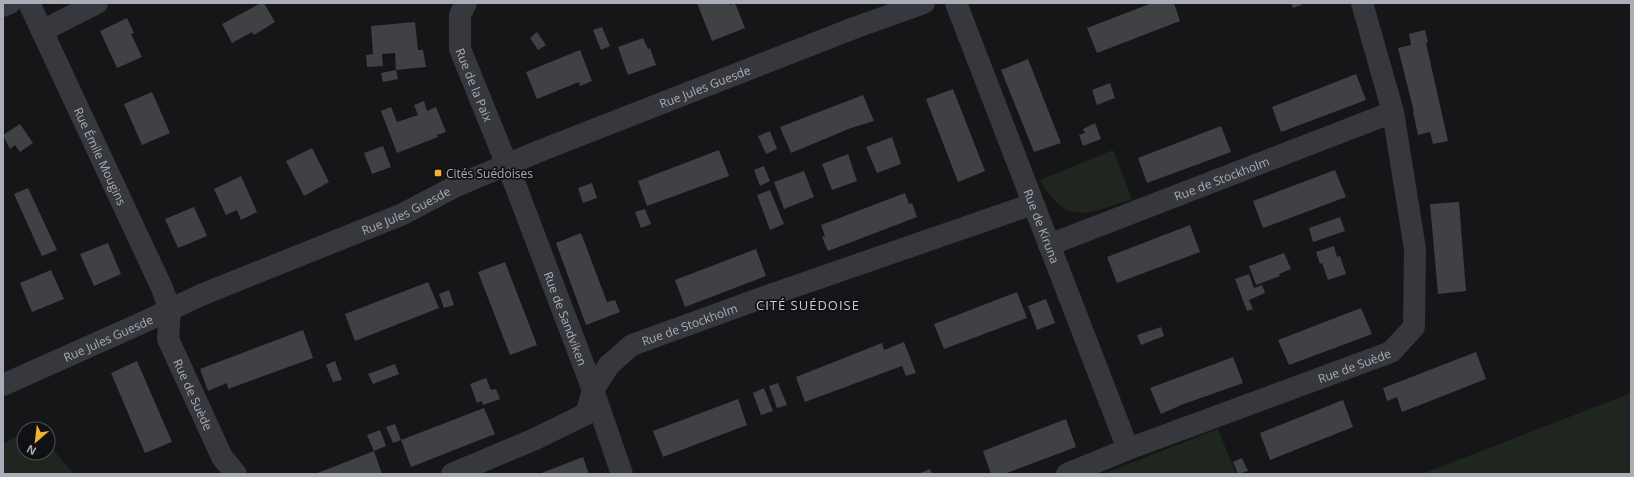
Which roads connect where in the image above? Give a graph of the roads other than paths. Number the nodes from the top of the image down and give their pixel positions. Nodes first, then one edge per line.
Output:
1 (10, 3) edge
2 (29, 3) edge
3 (97, 3) edge
4 (466, 3) edge
5 (922, 3) edge
6 (956, 3) edge
7 (1362, 3) edge
8 (3, 6) edge
9 (42, 31) junction
10 (1393, 112) junction
11 (508, 165) junction
12 (1033, 204) junction
13 (1049, 245) junction
14 (170, 310) junction
15 (3, 385) edge
16 (593, 390) junction
17 (1128, 449) junction
18 (236, 474) edge
19 (452, 474) edge
20 (622, 474) edge
21 (1067, 474) edge

1 - 8 street
2 - 9 street, Rue Émile Mougins
3 - 9 street
4 - 11 street, Rue de la Paix
5 - 11 street, Rue Jules Guesde
6 - 12 street, Rue de Kiruna
7 - 10 street, Rue de Suède
9 - 14 street, Rue Émile Mougins
10 - 13 street, Rue de Stockholm
10 - 17 street, Rue de Suède
11 - 14 street, Rue Jules Guesde
11 - 16 street, Rue de Sandviken
12 - 13 street, Rue de Kiruna
12 - 16 street, Rue de Stockholm
13 - 17 street, Rue de Kiruna
14 - 15 street, Rue Jules Guesde
14 - 18 street, Rue de Suède
16 - 19 street, Rue de Stockholm
16 - 20 street, Rue de Sandviken
17 - 21 street, Rue de Suède

